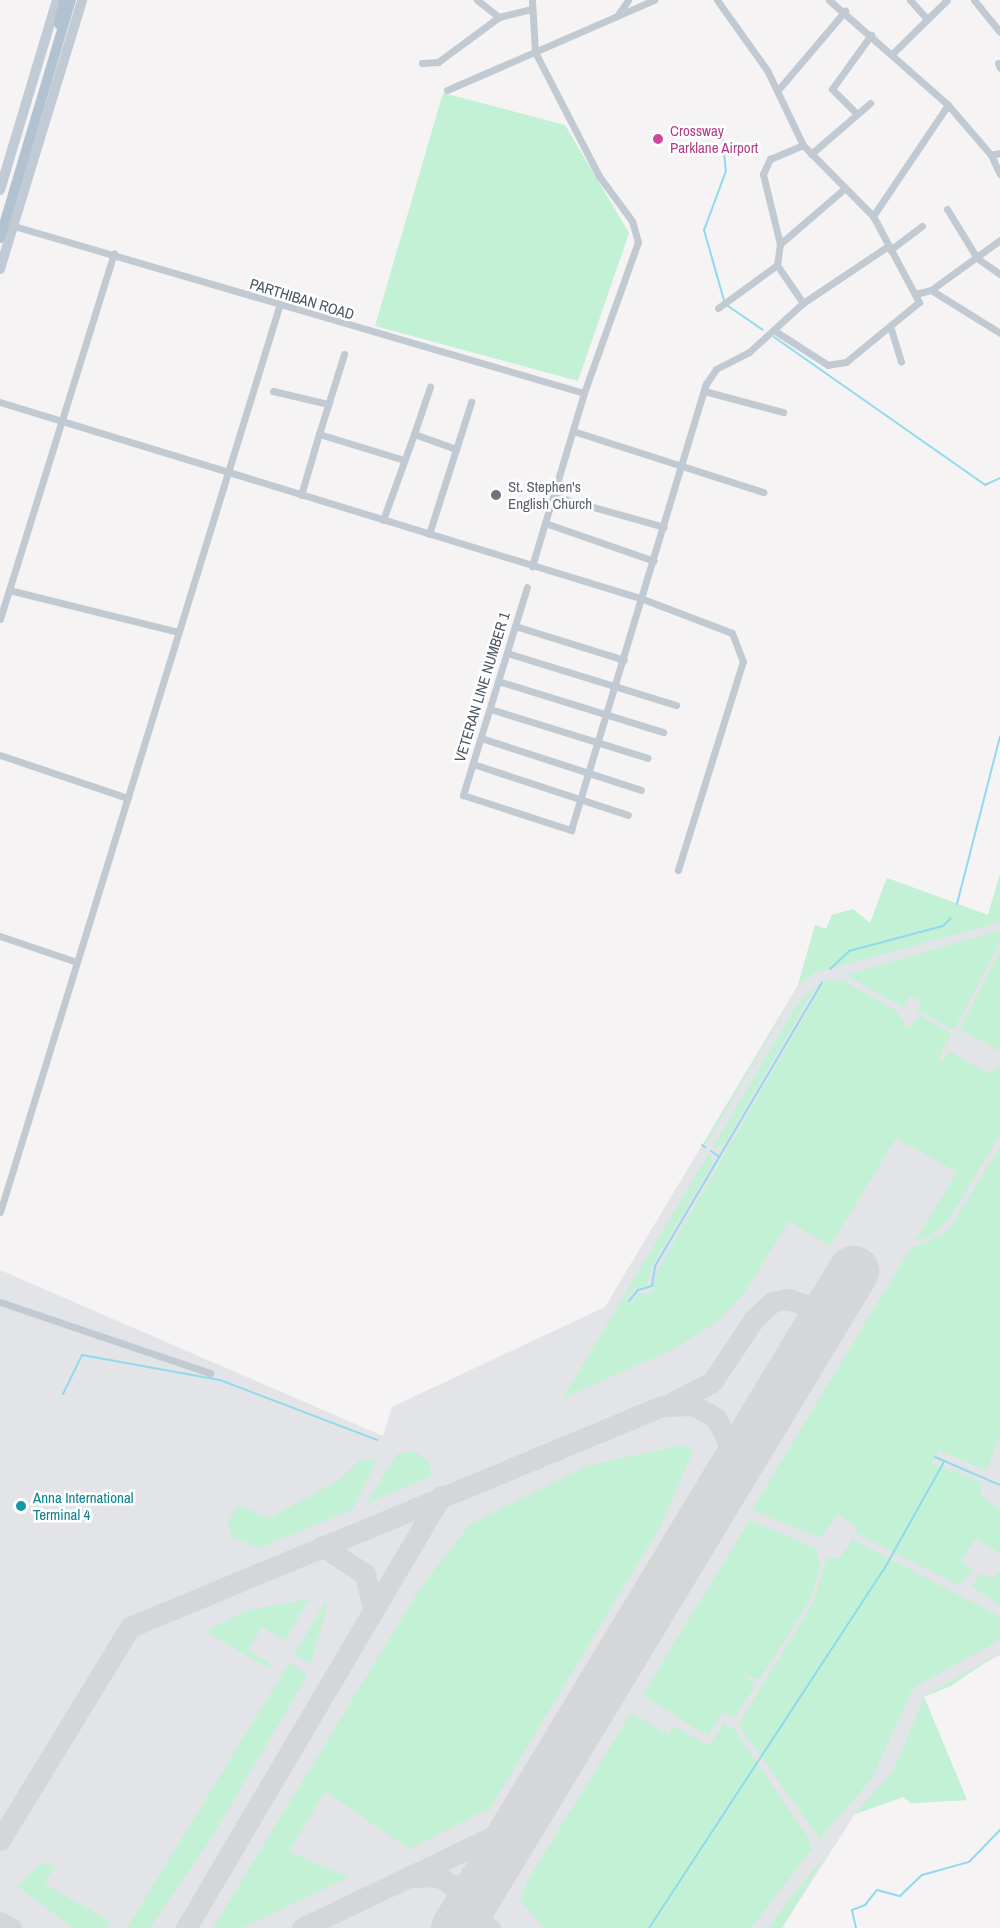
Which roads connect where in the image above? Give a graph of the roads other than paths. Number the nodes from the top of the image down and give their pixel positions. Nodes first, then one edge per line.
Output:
1 (57, 0) edge
2 (64, 0) edge
3 (71, 0) edge
4 (82, 0) edge
5 (477, 0) edge
6 (532, 0) edge
7 (628, 0) edge
8 (654, 0) edge
9 (717, 0) edge
10 (829, 0) edge
11 (910, 0) edge
12 (947, 0) edge
13 (974, 0) edge
14 (532, 9) junction
15 (845, 11) junction
16 (617, 16) junction
17 (499, 17) junction
18 (927, 19) junction
19 (1000, 32) edge
20 (871, 35) junction
21 (535, 52) junction
22 (894, 52) junction
23 (422, 63) dead end
24 (447, 90) dead end
25 (778, 90) junction
26 (870, 103) dead end
27 (948, 105) junction
28 (856, 112) junction
29 (803, 145) junction
30 (1000, 153) edge
31 (811, 154) junction
32 (991, 155) junction
33 (1000, 174) edge
34 (845, 188) junction
35 (0, 190) edge
36 (947, 209) dead end
37 (0, 213) edge
38 (873, 216) junction
39 (14, 226) junction
40 (922, 226) dead end
41 (0, 237) edge
42 (1000, 240) edge
43 (780, 244) junction
44 (889, 248) junction
45 (114, 253) junction
46 (977, 258) junction
47 (777, 265) junction
48 (0, 269) edge
49 (1000, 274) edge
50 (931, 290) junction
51 (915, 294) junction
52 (803, 303) junction
53 (279, 307) junction
54 (718, 308) dead end
55 (891, 329) junction
56 (775, 331) junction
57 (1000, 333) edge
58 (344, 354) dead end
59 (901, 361) dead end
60 (430, 387) dead end
61 (273, 391) dead end
62 (704, 391) junction
63 (584, 393) junction
64 (0, 402) edge
65 (471, 402) dead end
66 (328, 404) junction
67 (783, 412) dead end
68 (63, 419) junction
69 (573, 431) junction
70 (319, 434) junction
71 (414, 434) junction
72 (456, 449) junction
73 (404, 460) junction
74 (680, 469) junction
75 (229, 473) junction
76 (763, 492) dead end
77 (301, 495) junction
78 (554, 496) junction
79 (383, 520) junction
80 (545, 523) junction
81 (664, 527) junction
82 (429, 534) junction
83 (654, 561) junction
84 (532, 566) junction
85 (527, 587) dead end
86 (9, 590) junction
87 (643, 599) junction
88 (0, 619) edge
89 (515, 626) junction
90 (179, 632) junction
91 (507, 653) junction
92 (624, 660) junction
93 (498, 681) junction
94 (616, 687) junction
95 (676, 705) dead end
96 (489, 710) junction
97 (608, 715) junction
98 (663, 732) dead end
99 (481, 738) junction
100 (597, 743) junction
101 (0, 755) edge
102 (648, 758) dead end
103 (473, 764) junction
104 (590, 772) junction
105 (641, 790) dead end
106 (128, 798) junction
107 (581, 800) junction
108 (628, 815) dead end
109 (678, 870) dead end
110 (0, 936) edge
111 (78, 962) junction
112 (0, 1212) edge
113 (0, 1302) edge
114 (210, 1373) dead end

1 - 35 street
2 - 37 main road
3 - 41 main road
4 - 39 street
5 - 17 street
6 - 14 street
7 - 16 street
8 - 16 street
9 - 25 street
10 - 15 street
11 - 18 street
12 - 18 street
13 - 19 street
14 - 17 street
14 - 21 street
15 - 20 street
15 - 25 street
16 - 21 street
17 - 23 street
18 - 22 street
20 - 22 street
20 - 28 street
21 - 24 street
21 - 63 street
22 - 27 street
25 - 29 street
26 - 28 street
27 - 32 street
27 - 38 street
28 - 31 street
29 - 31 street
29 - 43 street
30 - 32 street
31 - 34 street
32 - 33 street
34 - 38 street
34 - 43 street
36 - 46 street
38 - 44 street
39 - 45 street, PARTHIBAN ROAD
39 - 48 street
40 - 44 street
42 - 46 street
43 - 47 street
44 - 51 street
44 - 52 street
45 - 53 street, PARTHIBAN ROAD
45 - 68 street
46 - 49 street
46 - 50 street
47 - 52 street
47 - 54 street
50 - 51 street
50 - 57 street
51 - 55 street
52 - 56 street
53 - 63 street, PARTHIBAN ROAD
53 - 75 street
55 - 56 street
55 - 59 street
56 - 62 street
58 - 66 street
60 - 71 street
61 - 66 street
62 - 67 street
62 - 74 street
63 - 69 street
64 - 68 street
65 - 72 street
66 - 70 street
68 - 75 street
68 - 86 street
69 - 74 street
69 - 78 street
70 - 73 street
70 - 77 street
71 - 72 street
71 - 73 street
72 - 82 street
73 - 79 street
74 - 76 street
74 - 81 street
75 - 77 street
75 - 90 street
77 - 79 street
78 - 80 street
78 - 81 street
79 - 82 street
80 - 83 street
80 - 84 street
81 - 83 street
82 - 84 street
83 - 87 street
84 - 87 street
85 - 89 street, VETERAN LINE NUMBER 1
86 - 88 street
86 - 90 street
87 - 92 street
87 - 109 street
89 - 91 street, VETERAN LINE NUMBER 1
89 - 92 street
90 - 106 street
91 - 93 street, VETERAN LINE NUMBER 1
91 - 94 street
92 - 94 street
93 - 96 street, VETERAN LINE NUMBER 1
93 - 97 street
94 - 95 street
94 - 97 street
96 - 99 street, VETERAN LINE NUMBER 1
96 - 100 street
97 - 98 street
97 - 100 street
99 - 103 street, VETERAN LINE NUMBER 1
99 - 104 street
100 - 102 street
100 - 104 street
101 - 106 street
103 - 107 street
103 - 107 street, VETERAN LINE NUMBER 1
104 - 105 street
104 - 107 street
106 - 111 street
107 - 108 street
110 - 111 street
111 - 112 street
113 - 114 street

